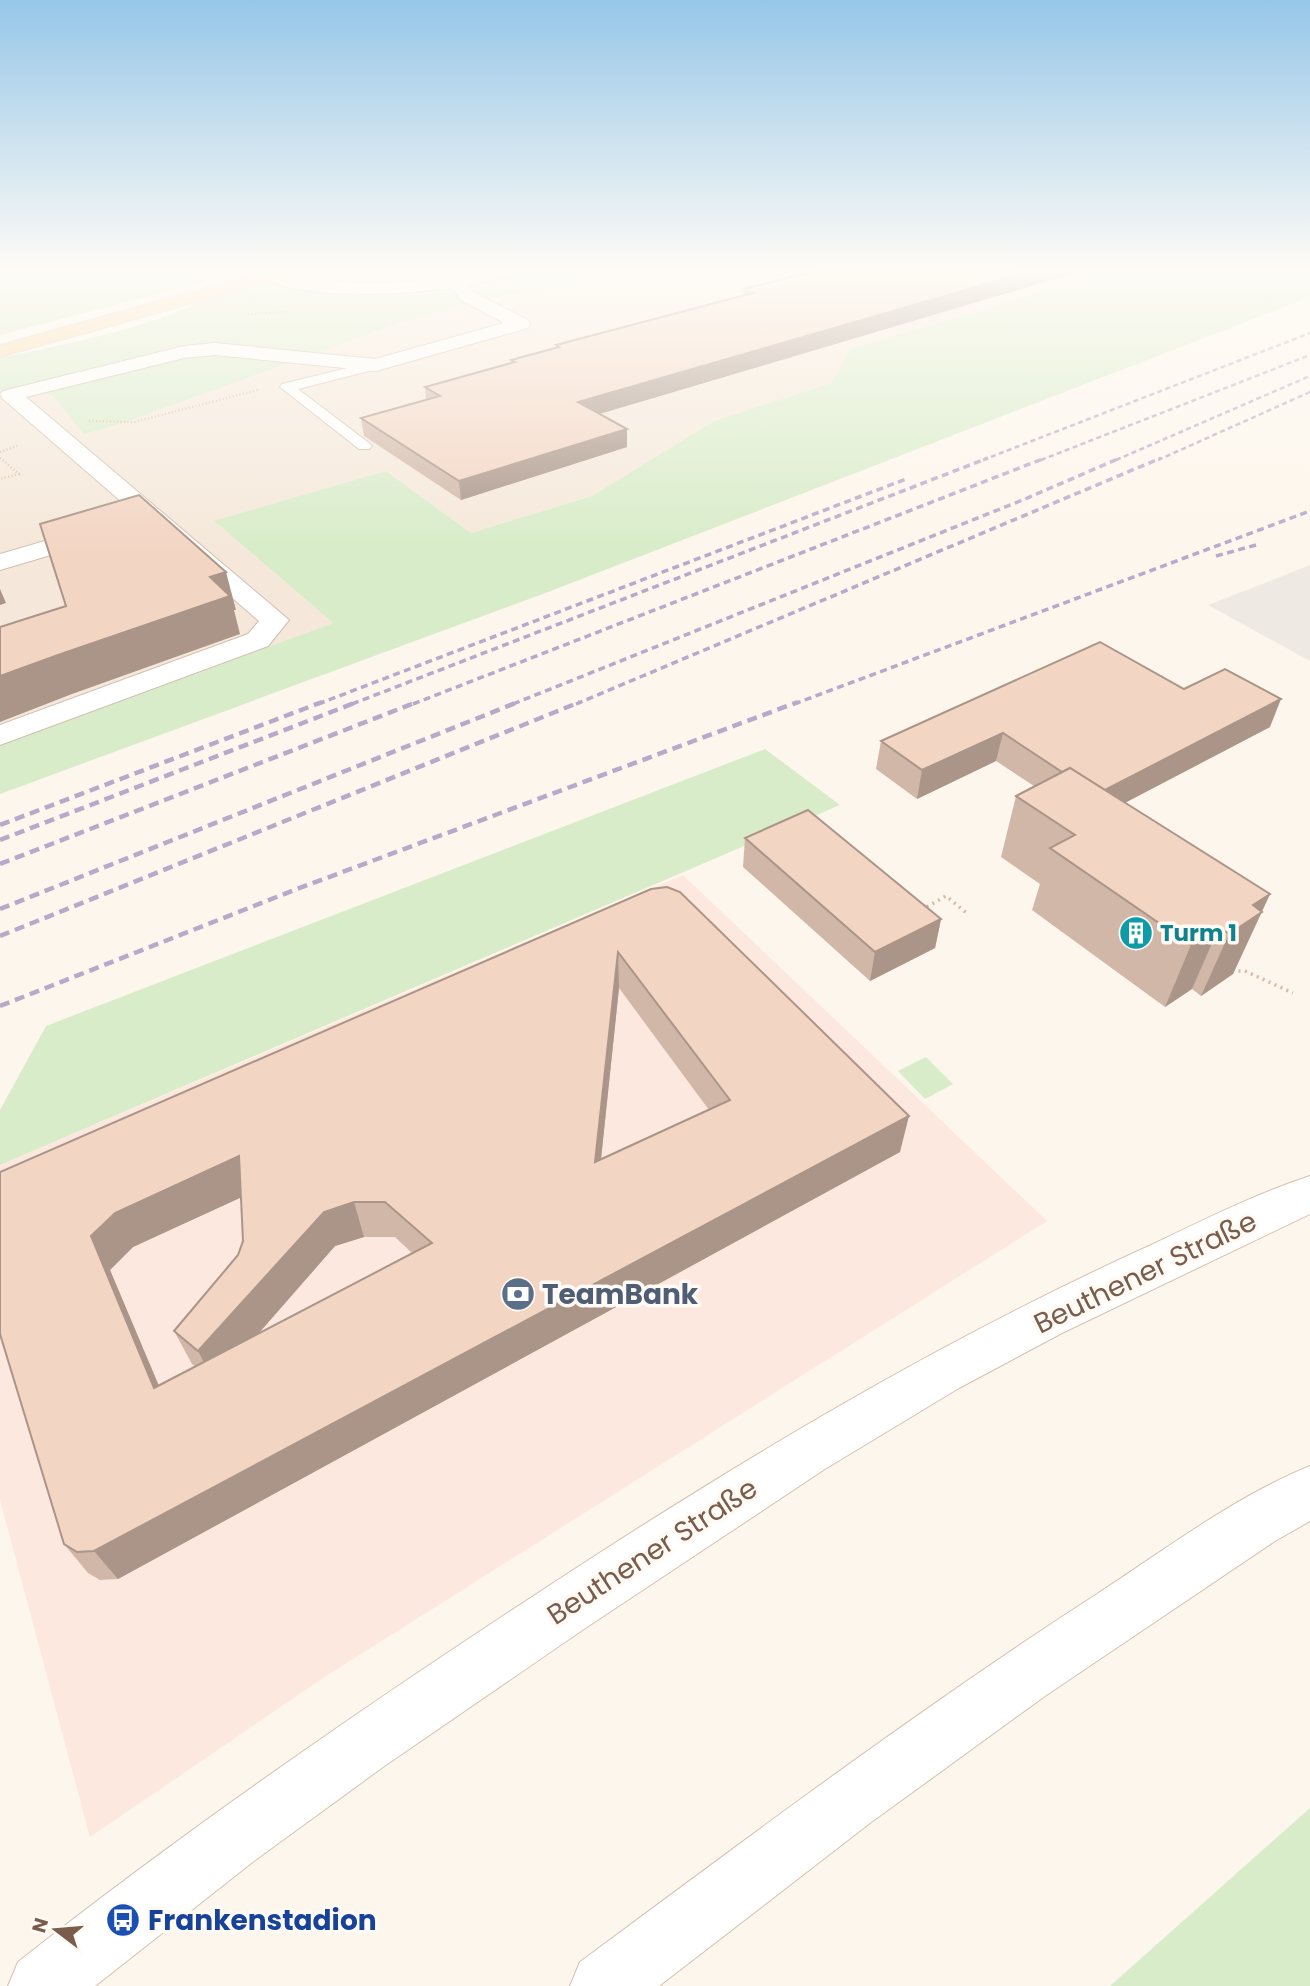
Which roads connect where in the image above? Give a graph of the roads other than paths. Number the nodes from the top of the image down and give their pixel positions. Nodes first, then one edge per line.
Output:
1 (134, 365) edge
2 (373, 365) edge
3 (376, 365) joint
4 (5, 397) edge
5 (363, 446) dead end
6 (134, 523) junction
7 (0, 562) edge
8 (0, 737) edge
9 (1310, 1194) edge
10 (1310, 1492) edge
11 (42, 1986) edge
12 (604, 1986) edge

1 - 4 street
2 - 3 street
3 - 5 lane
4 - 6 street
6 - 7 street
6 - 8 street
9 - 11 street, Beuthener Straße
10 - 12 street

